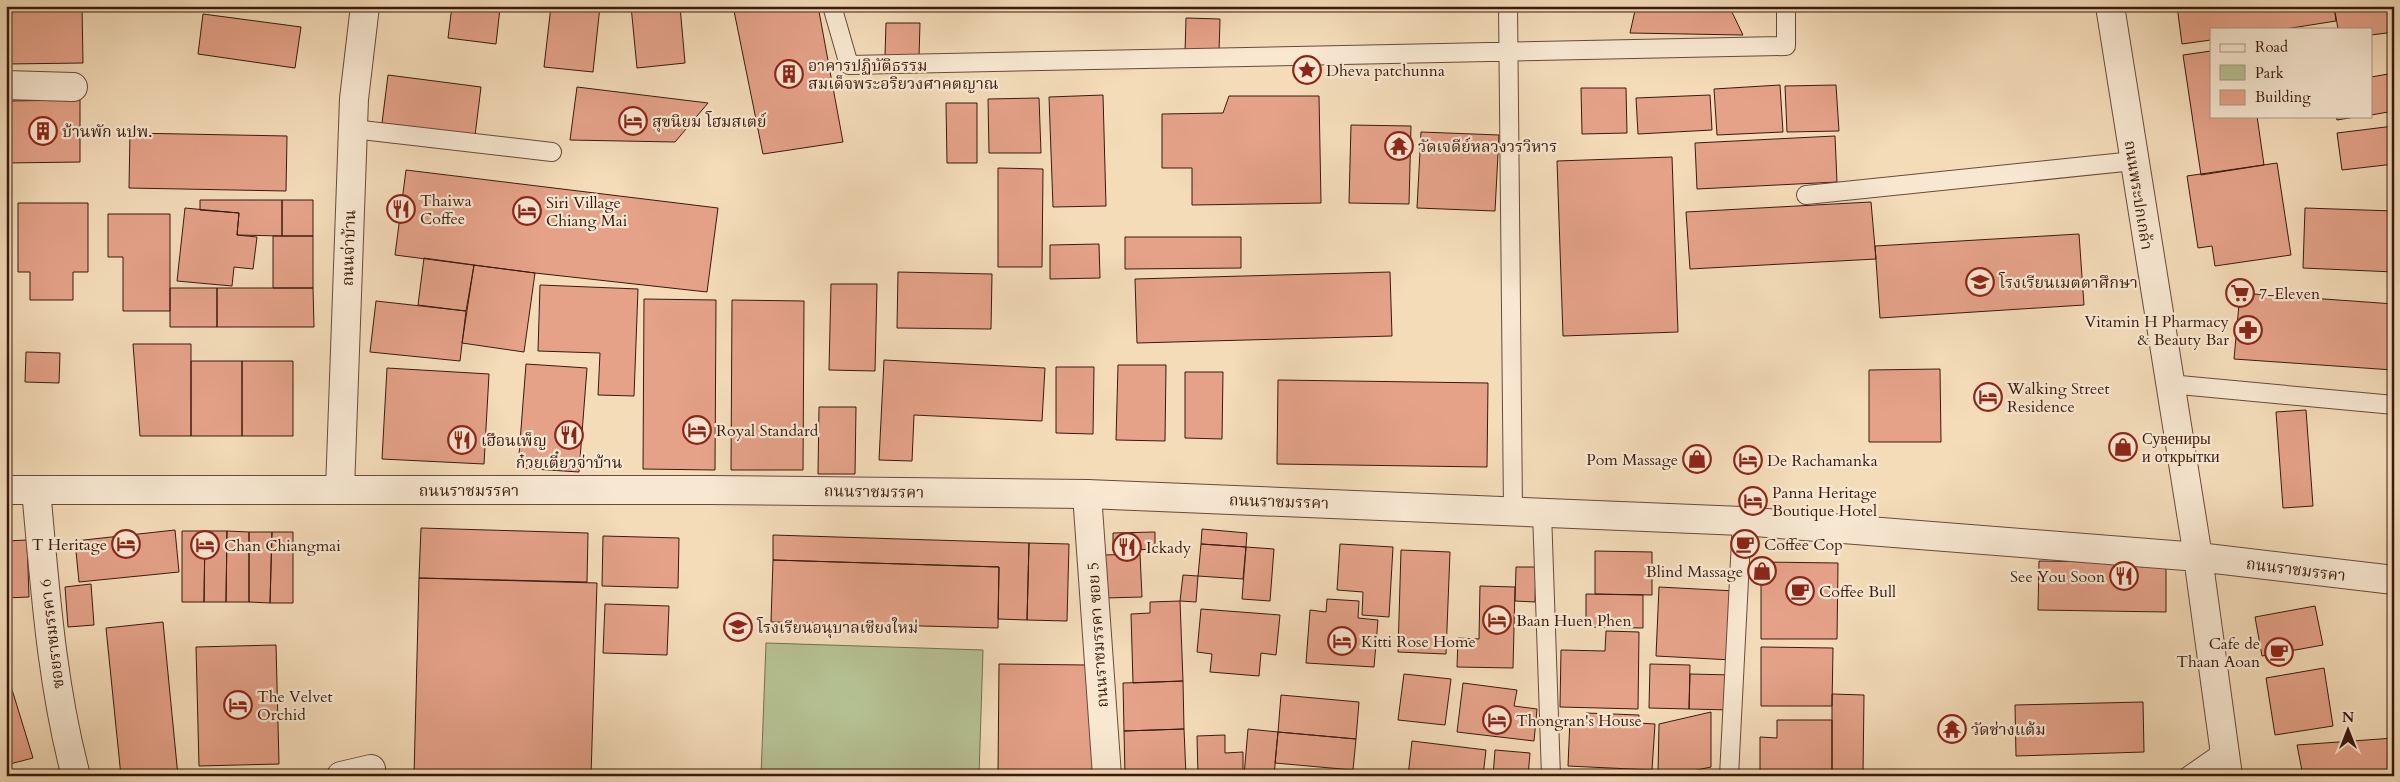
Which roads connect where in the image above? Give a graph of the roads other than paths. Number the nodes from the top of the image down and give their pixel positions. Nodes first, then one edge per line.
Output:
1 (365, 6) edge
2 (832, 6) edge
3 (1508, 6) edge
4 (1786, 6) edge
5 (2110, 6) edge
6 (1508, 52) junction
7 (6, 85) edge
8 (73, 87) dead end
9 (353, 129) junction
10 (552, 152) dead end
11 (2134, 161) junction
12 (1806, 195) dead end
13 (2169, 384) junction
14 (2394, 405) edge
15 (6, 490) edge
16 (36, 490) junction
17 (340, 490) junction
18 (1087, 494) junction
19 (1513, 510) junction
20 (1542, 512) junction
21 (1742, 521) junction
22 (2198, 558) junction
23 (2394, 580) edge
24 (2226, 763) edge
25 (371, 769) dead end
26 (76, 776) edge
27 (342, 776) edge
28 (1107, 776) edge
29 (1551, 776) edge
30 (1729, 776) edge
31 (2188, 776) edge

1 - 9 street, ถนนจ่าบ้าน
2 - 6 lane
3 - 6 lane
4 - 6 lane
5 - 11 street, ถนนพระปกเกล้า
6 - 19 lane
7 - 8 street
9 - 10 lane
9 - 17 street, ถนนจ่าบ้าน
11 - 12 lane
11 - 13 street, ถนนพระปกเกล้า
13 - 14 lane
13 - 22 street, ถนนพระปกเกล้า
15 - 16 street, ถนนราชมรรคา
16 - 17 street, ถนนราชมรรคา
16 - 26 street, ซอยราชมรรคา 6
17 - 18 street, ถนนราชมรรคา
18 - 19 street, ถนนราชมรรคา
18 - 28 street, ถนนราชมรรคา ซอย 5
19 - 20 street, ถนนราชมรรคา
20 - 21 street, ถนนราชมรรคา
20 - 29 lane
21 - 22 street, ถนนราชมรรคา
21 - 30 lane
22 - 23 street, ถนนราชมรรคา
22 - 24 street, ถนนพระปกเกล้า
24 - 31 lane
25 - 27 street

